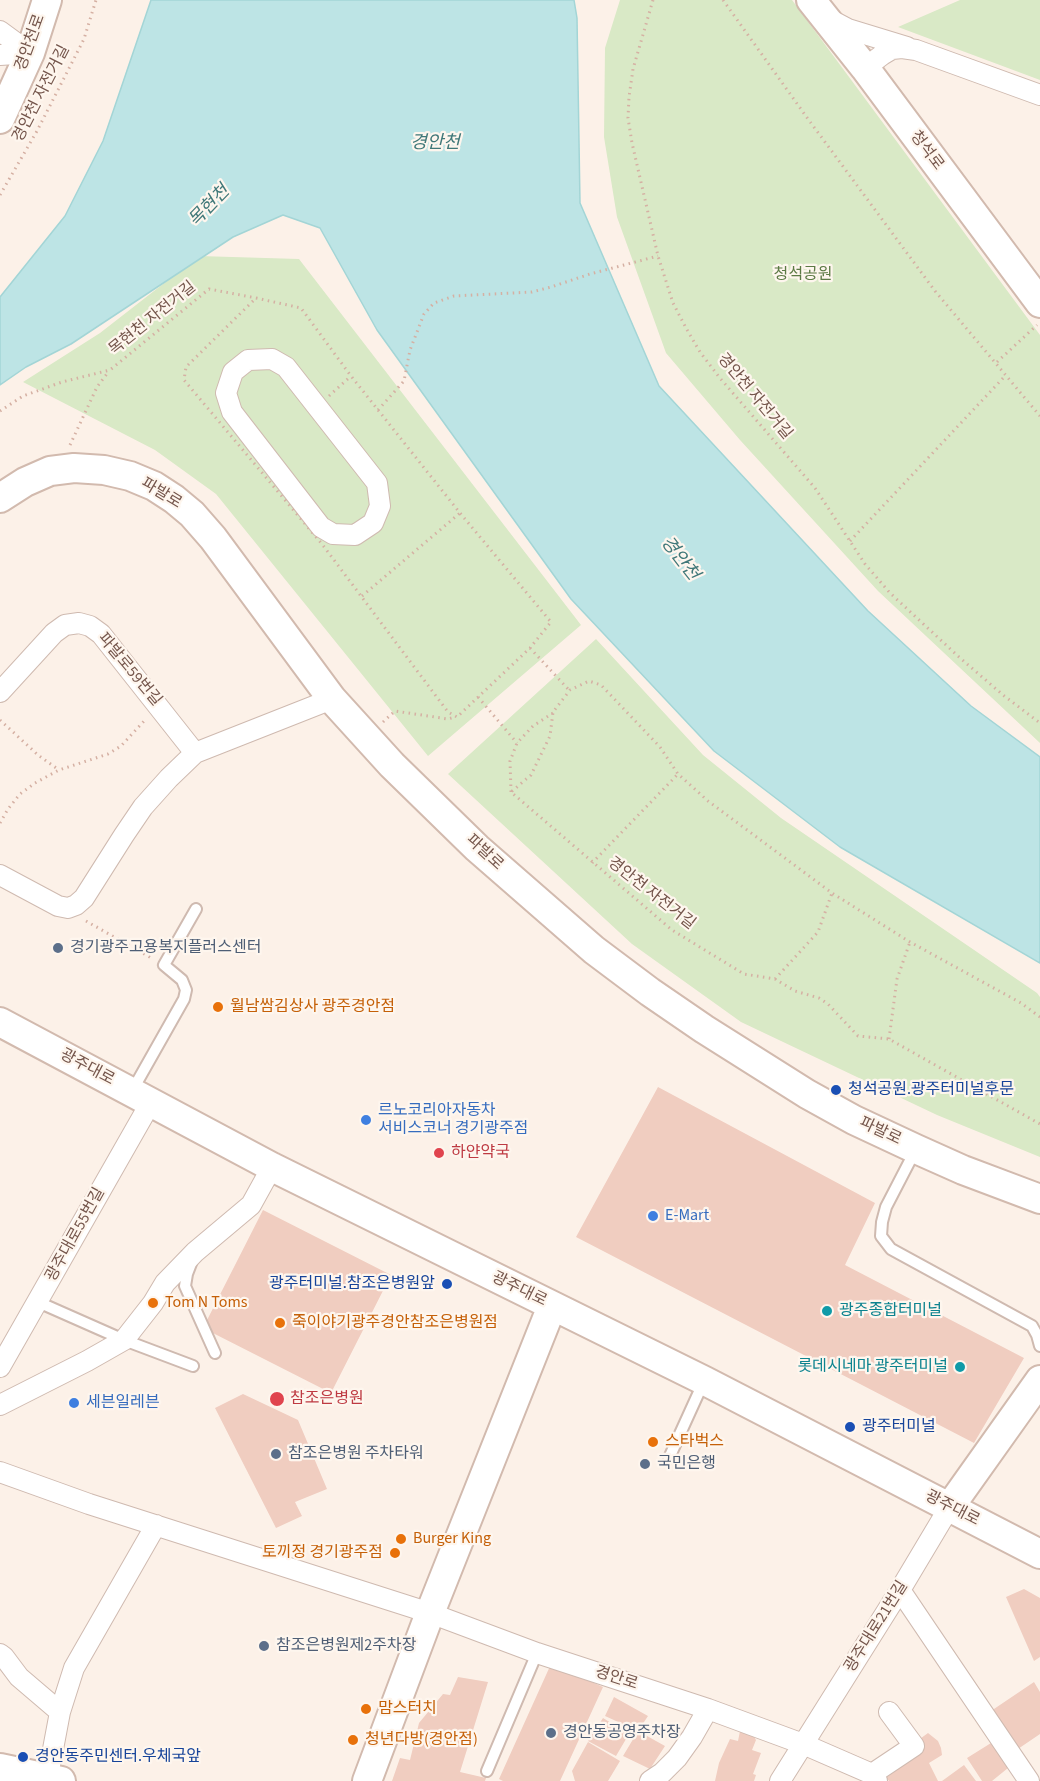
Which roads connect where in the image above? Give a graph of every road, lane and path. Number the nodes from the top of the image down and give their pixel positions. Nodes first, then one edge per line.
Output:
1 (47, 0) edge
2 (96, 0) edge
3 (652, 0) edge
4 (723, 0) edge
5 (817, 8) edge
6 (0, 31) edge
7 (916, 50) junction
8 (30, 53) junction
9 (0, 55) edge
10 (865, 68) junction
11 (1040, 95) edge
12 (0, 119) edge
13 (0, 195) edge
14 (658, 256) junction
15 (256, 298) dead end
16 (1040, 303) edge
17 (1040, 322) edge
18 (997, 362) junction
19 (110, 370) junction
20 (1006, 375) junction
21 (351, 376) dead end
22 (317, 407) junction
23 (378, 410) dead end
24 (0, 411) edge
25 (1040, 416) edge
26 (59, 470) junction
27 (0, 498) edge
28 (850, 541) junction
29 (531, 648) junction
30 (570, 690) junction
31 (0, 692) edge
32 (478, 697) junction
33 (332, 699) junction
34 (158, 705) junction
35 (553, 712) junction
36 (457, 717) junction
37 (0, 720) edge
38 (1040, 723) edge
39 (367, 737) junction
40 (517, 743) junction
41 (195, 753) junction
42 (59, 770) junction
43 (678, 774) junction
44 (511, 792) junction
45 (0, 823) edge
46 (592, 863) junction
47 (0, 875) edge
48 (832, 892) junction
49 (58, 906) junction
50 (196, 909) dead end
51 (910, 942) junction
52 (164, 965) junction
53 (775, 979) junction
54 (1040, 1017) edge
55 (0, 1022) edge
56 (889, 1039) junction
57 (142, 1097) junction
58 (1040, 1124) edge
59 (916, 1149) junction
60 (272, 1167) junction
61 (1040, 1199) edge
62 (195, 1252) junction
63 (38, 1302) junction
64 (552, 1306) junction
65 (124, 1340) junction
66 (1040, 1346) edge
67 (215, 1353) dead end
68 (193, 1366) dead end
69 (0, 1367) edge
70 (1040, 1380) edge
71 (705, 1381) junction
72 (0, 1405) edge
73 (669, 1458) dead end
74 (0, 1472) edge
75 (949, 1508) junction
76 (156, 1525) junction
77 (1040, 1554) edge
78 (900, 1590) junction
79 (430, 1613) junction
80 (537, 1653) junction
81 (0, 1654) edge
82 (708, 1709) junction
83 (60, 1712) junction
84 (889, 1712) dead end
85 (803, 1744) junction
86 (0, 1768) edge
87 (486, 1771) dead end
88 (874, 1778) edge
89 (52, 1780) edge
90 (367, 1781) edge
91 (650, 1781) edge
92 (780, 1781) edge
93 (1029, 1781) edge

1 - 8 street, 경안천로
2 - 13 path, 경안천 자전거길
3 - 14 path, 경안천 자전거길
4 - 18 path
5 - 7 street
5 - 10 street, 청석로
6 - 8 street
7 - 10 street
7 - 11 street
8 - 9 street
8 - 12 street, 경안천로
10 - 16 street, 청석로
14 - 23 path
14 - 28 path, 경안천 자전거길
15 - 19 path, 목현천 자전거길
17 - 18 path
18 - 20 path
19 - 24 path, 목현천 자전거길
19 - 26 path
20 - 25 path
20 - 28 path
21 - 22 path
22 - 22 street
26 - 27 street, 파발로
26 - 33 street, 파발로
28 - 38 path, 경안천 자전거길
29 - 30 path
29 - 32 path
29 - 36 path
30 - 35 path
30 - 43 path
31 - 34 street, 파발로59번길
32 - 36 path
32 - 40 path
33 - 39 street, 파발로
33 - 41 street
34 - 41 street, 파발로59번길
34 - 42 path
35 - 40 path
35 - 44 path
36 - 39 path
37 - 42 path
39 - 59 street, 파발로
40 - 44 path
41 - 49 street
42 - 45 path
43 - 46 path
43 - 48 path
44 - 46 path, 경안천 자전거길
46 - 53 path, 경안천 자전거길
47 - 49 street
48 - 51 path
48 - 53 path
49 - 52 path
50 - 52 lane
51 - 54 path
51 - 56 path
52 - 57 lane
53 - 56 path, 경안천 자전거길
55 - 57 street, 광주대로
56 - 58 path, 경안천 자전거길
57 - 60 street, 광주대로
57 - 63 street, 광주대로55번길
59 - 61 street, 파발로
59 - 66 lane
60 - 62 street
60 - 64 street, 광주대로
62 - 65 street
62 - 67 lane
63 - 65 lane
63 - 69 street, 광주대로55번길
64 - 71 street, 광주대로
64 - 79 street
65 - 68 lane
65 - 72 street
70 - 75 street
71 - 73 lane
71 - 75 street, 광주대로
74 - 76 street, 경안로
75 - 77 street, 광주대로
75 - 78 street, 광주대로21번길
76 - 79 street, 경안로
76 - 83 street
78 - 85 street, 광주대로21번길
78 - 93 street
79 - 80 street, 경안로
79 - 90 street
80 - 82 street, 경안로
80 - 87 lane
81 - 83 street
82 - 85 street, 경안로
82 - 91 street
83 - 89 street
84 - 88 street
85 - 88 street
85 - 92 street, 광주대로21번길
86 - 89 street

